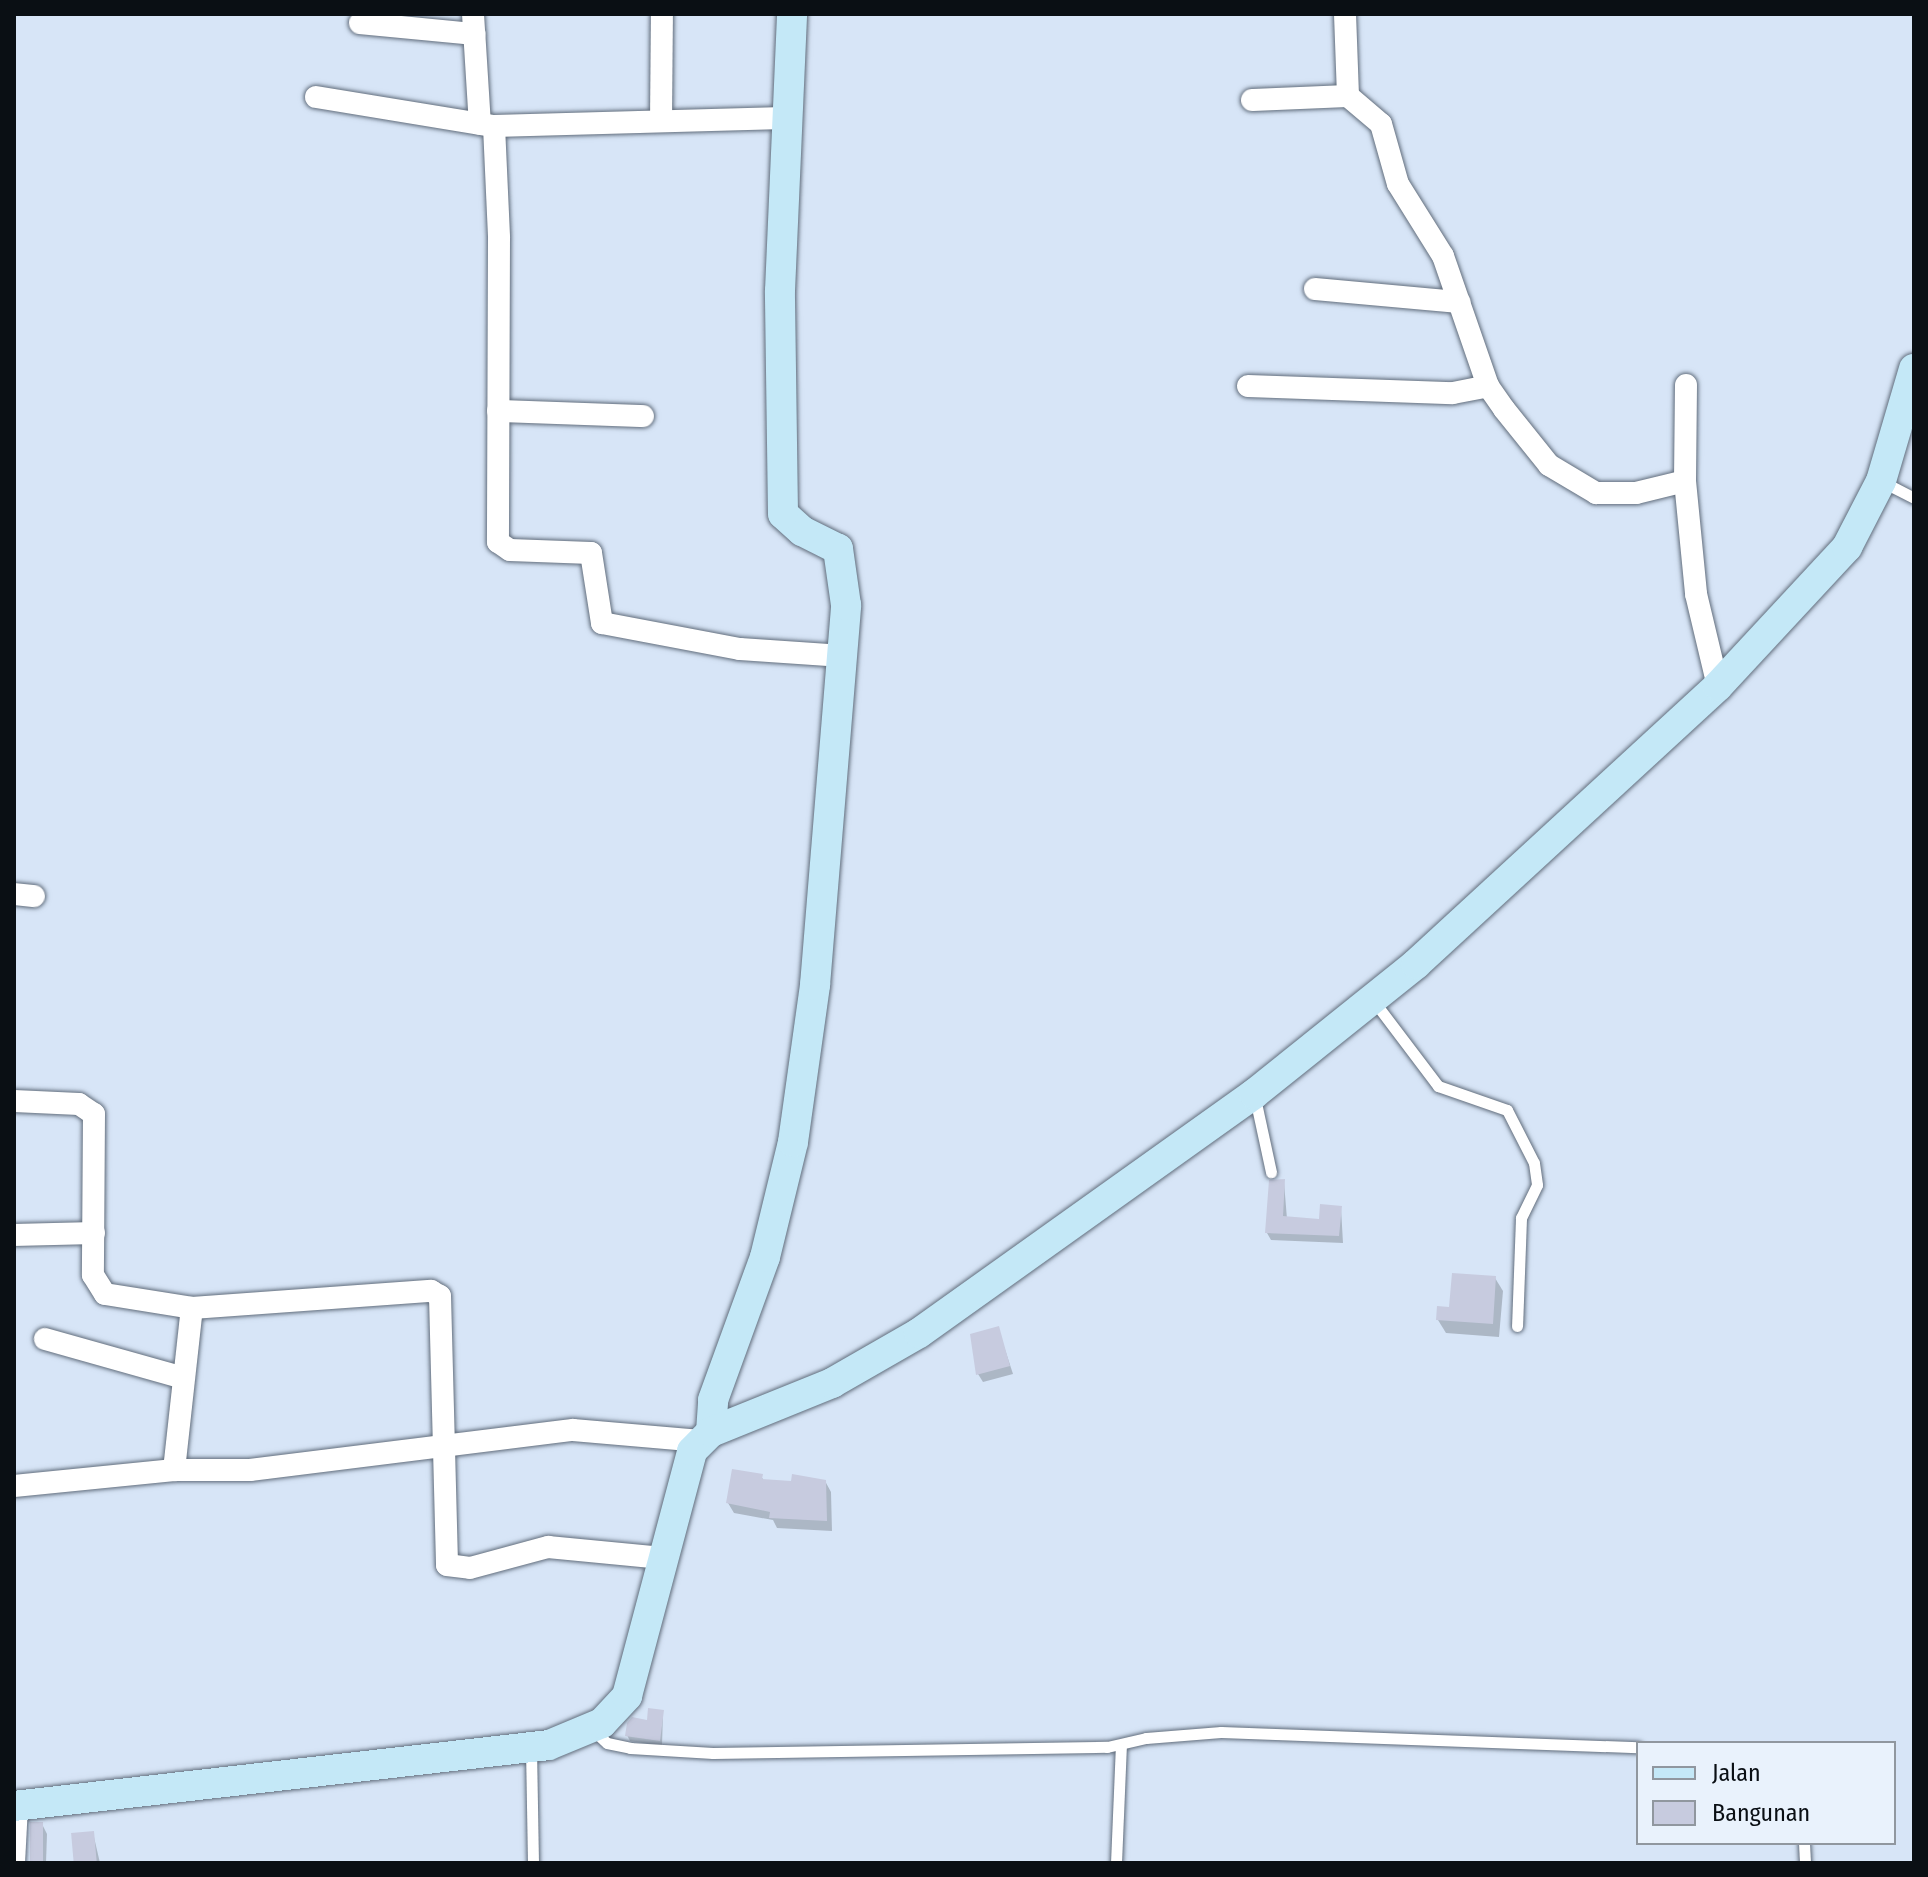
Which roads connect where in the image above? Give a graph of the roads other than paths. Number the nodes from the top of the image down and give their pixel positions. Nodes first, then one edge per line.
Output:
1 (662, 14) edge
2 (792, 14) edge
3 (1345, 14) edge
4 (360, 23) dead end
5 (473, 24) edge
6 (1348, 96) junction
7 (316, 97) dead end
8 (1252, 100) dead end
9 (784, 118) junction
10 (661, 121) junction
11 (487, 125) junction
12 (1315, 289) dead end
13 (1459, 302) junction
14 (1914, 369) edge
15 (1686, 385) dead end
16 (1248, 386) dead end
17 (1488, 386) junction
18 (498, 411) junction
19 (643, 416) dead end
20 (1685, 481) junction
21 (1881, 481) junction
22 (1914, 498) edge
23 (843, 656) junction
24 (1718, 686) junction
25 (1373, 999) junction
26 (1254, 1094) junction
27 (14, 1101) edge
28 (1271, 1172) dead end
29 (94, 1233) junction
30 (14, 1235) edge
31 (192, 1308) junction
32 (1517, 1326) dead end
33 (45, 1339) dead end
34 (180, 1377) junction
35 (706, 1436) junction
36 (441, 1445) junction
37 (174, 1470) junction
38 (14, 1486) edge
39 (662, 1558) junction
40 (592, 1730) junction
41 (1121, 1745) junction
42 (531, 1747) junction
43 (1636, 1747) edge
44 (16, 1806) edge
45 (14, 1863) edge
46 (533, 1863) edge
47 (1116, 1863) edge

1 - 10 street
2 - 9 main road
3 - 6 street
4 - 5 street
5 - 11 street
6 - 8 street
6 - 13 street
7 - 11 street
9 - 10 street
9 - 23 main road
10 - 11 street
11 - 18 street
12 - 13 street
13 - 17 street
14 - 21 main road
15 - 20 street
16 - 17 street
17 - 20 street
18 - 19 street
18 - 23 street
20 - 24 street
21 - 22 lane
21 - 24 main road
23 - 35 main road
24 - 25 main road
25 - 26 main road
25 - 32 lane
26 - 28 lane
26 - 35 main road
27 - 29 street
29 - 30 street
29 - 31 street
31 - 34 street
31 - 36 street
33 - 34 street
34 - 37 street
35 - 36 street
35 - 39 main road
36 - 37 street
36 - 39 street
37 - 38 street
39 - 40 main road
40 - 41 lane
40 - 42 main road
41 - 43 lane
41 - 47 lane
42 - 44 main road
42 - 46 lane
44 - 45 street

